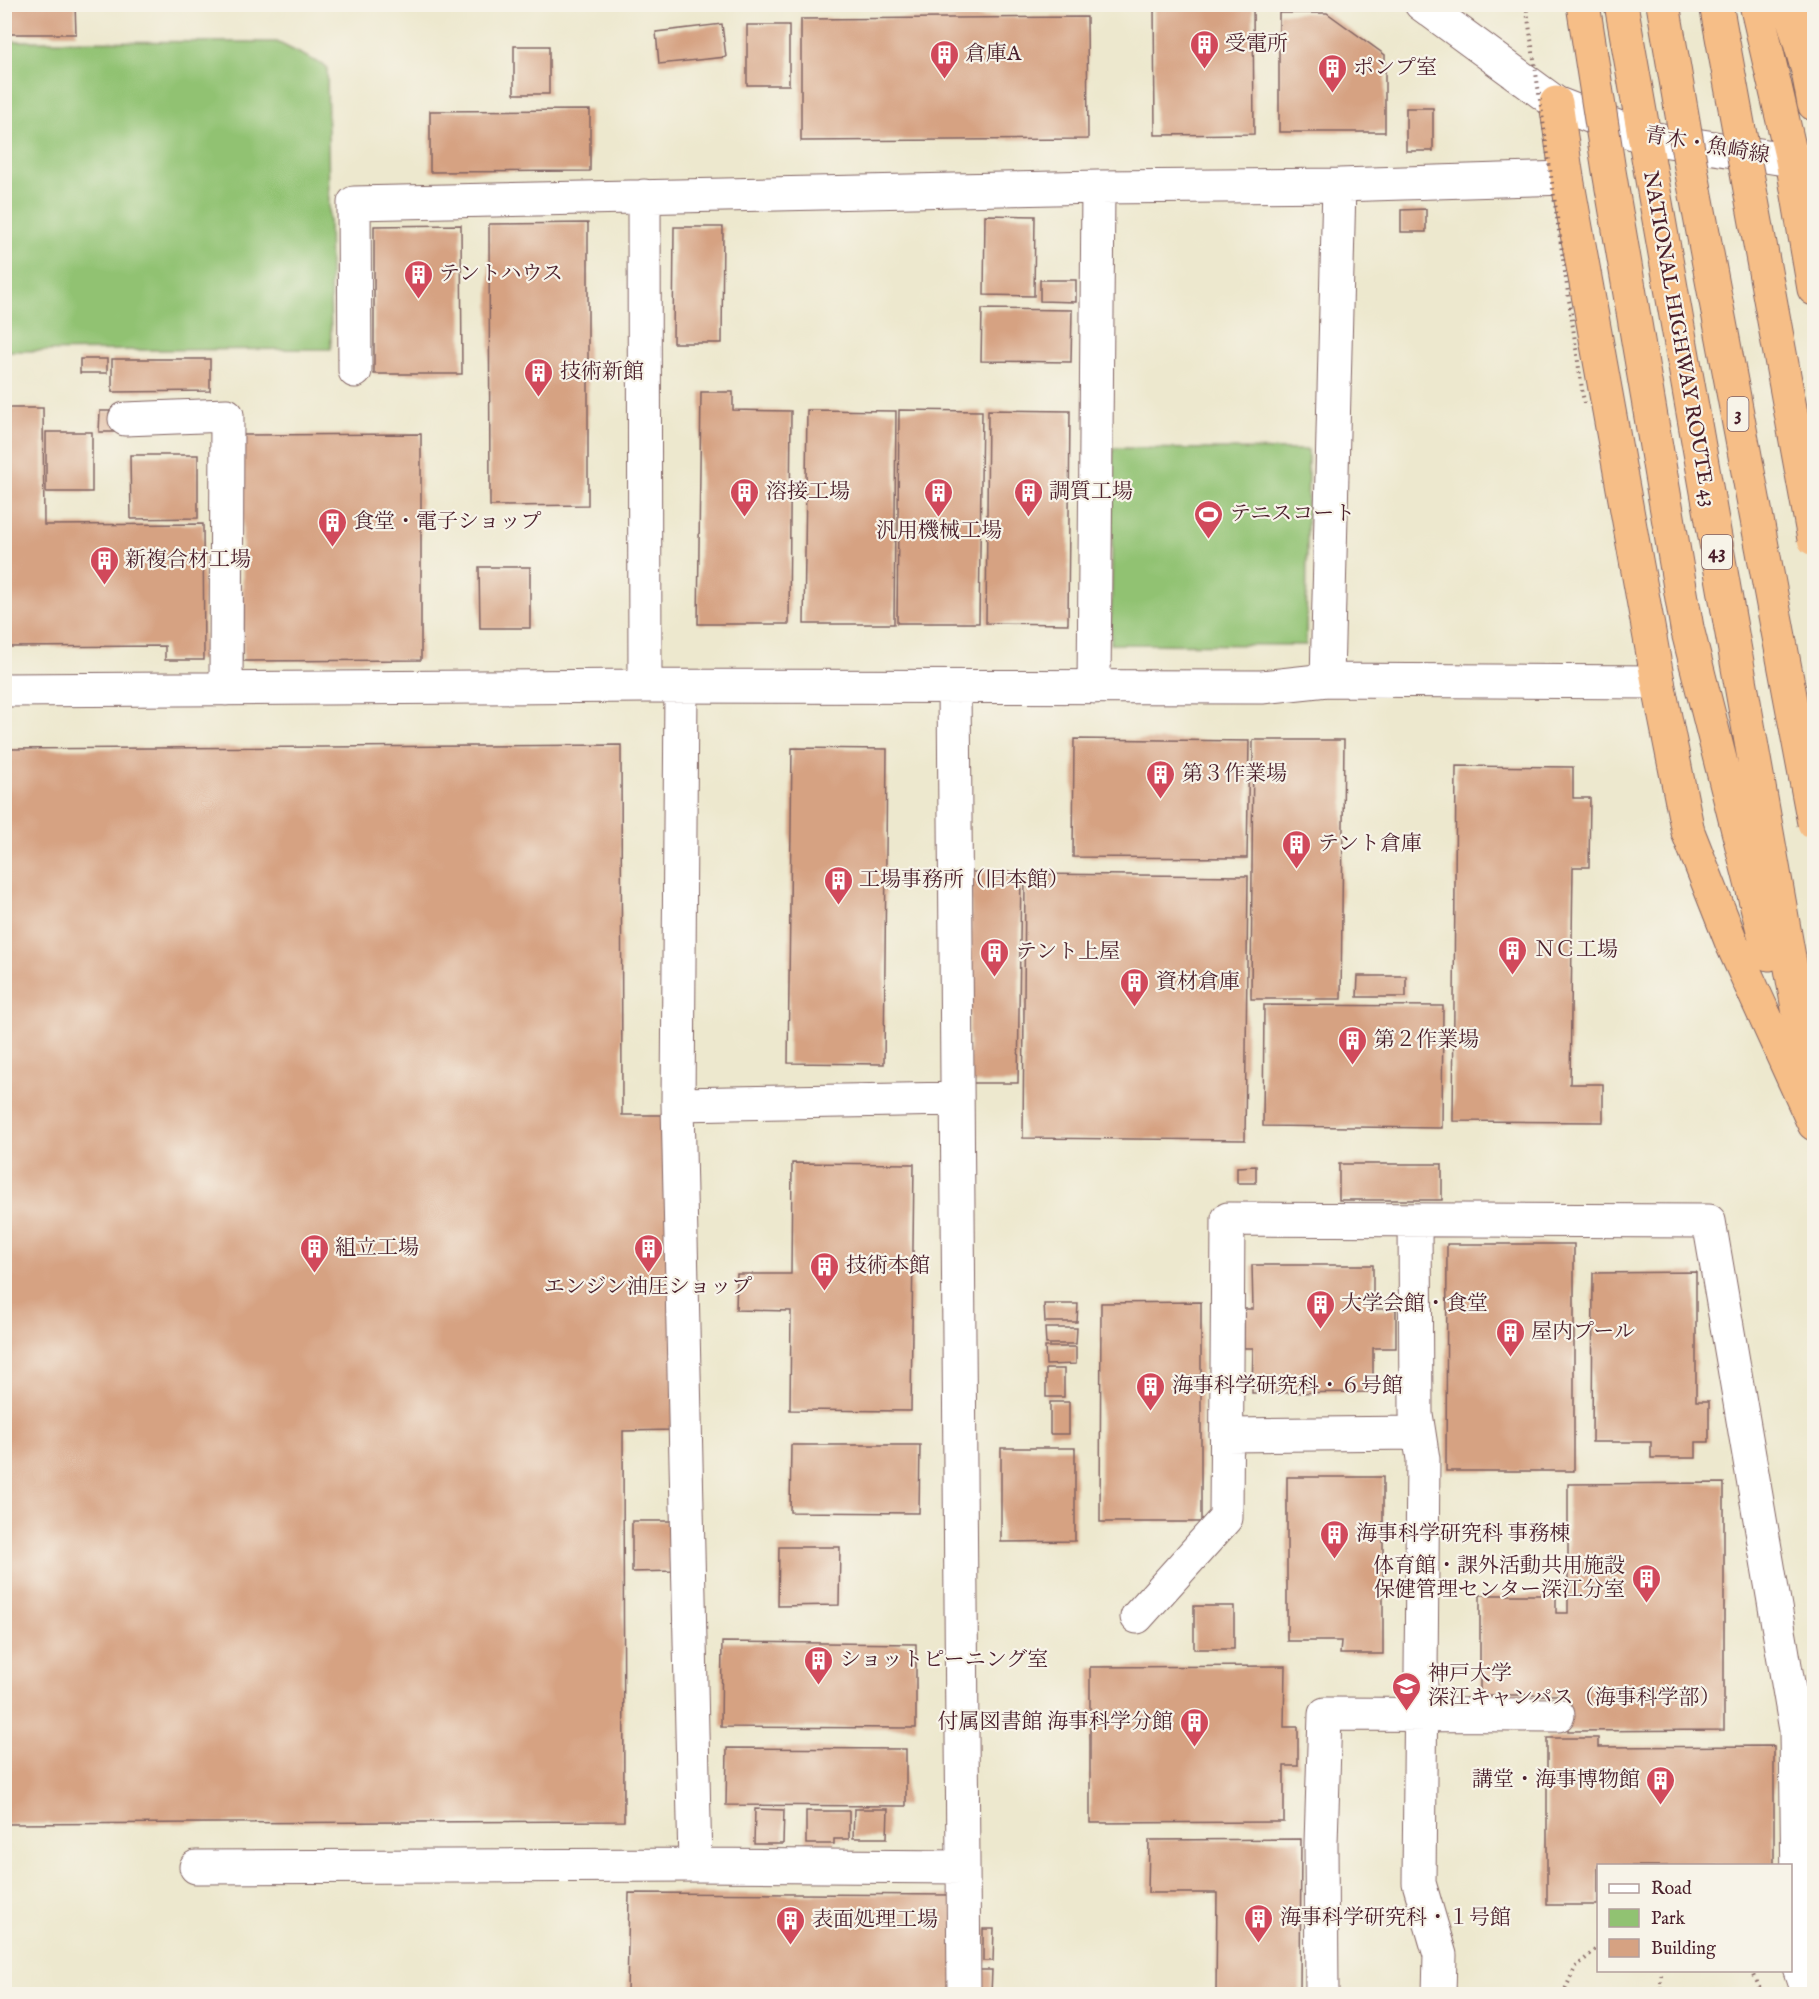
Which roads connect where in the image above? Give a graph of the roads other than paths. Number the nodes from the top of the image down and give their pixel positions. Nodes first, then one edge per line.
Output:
1 (1421, 4) edge
2 (1583, 4) edge
3 (1621, 4) edge
4 (1663, 4) edge
5 (1716, 4) edge
6 (1756, 4) edge
7 (1789, 4) edge
8 (1556, 103) junction
9 (1815, 104) edge
10 (1644, 137) junction
11 (1803, 161) edge
12 (1568, 178) junction
13 (1339, 185) junction
14 (1098, 187) junction
15 (644, 196) junction
16 (1815, 289) edge
17 (355, 372) dead end
18 (125, 419) dead end
19 (1815, 538) edge
20 (1327, 680) junction
21 (1658, 682) junction
22 (645, 686) junction
23 (681, 687) junction
24 (954, 687) junction
25 (1094, 687) junction
26 (226, 689) junction
27 (4, 690) edge
28 (1815, 823) edge
29 (957, 1099) junction
30 (1815, 1099) edge
31 (678, 1104) junction
32 (1815, 1114) edge
33 (1815, 1124) edge
34 (1414, 1220) junction
35 (1419, 1433) junction
36 (1226, 1435) junction
37 (1137, 1617) dead end
38 (1420, 1715) junction
39 (1558, 1715) dead end
40 (696, 1865) junction
41 (196, 1867) dead end
42 (963, 1867) junction
43 (964, 1995) edge
44 (1322, 1995) edge
45 (1439, 1995) edge
46 (1808, 1995) edge

1 - 8 street, 青木・魚崎線
2 - 32 highway, bridge
3 - 10 highway, NATIONAL HIGHWAY ROUTE 43 / 43
4 - 28 highway, 3, bridge
5 - 19 highway, bridge
6 - 11 highway
7 - 9 highway
8 - 10 street, 青木・魚崎線
8 - 12 highway
10 - 11 street, 青木・魚崎線
10 - 30 highway, NATIONAL HIGHWAY ROUTE 43 / 43
11 - 16 highway
12 - 13 street
12 - 21 highway
13 - 14 street
13 - 20 street
14 - 15 street
14 - 25 street
15 - 17 street
15 - 22 street
18 - 26 street
20 - 21 street
20 - 25 street
21 - 33 highway
22 - 23 street
22 - 26 street
23 - 24 street
23 - 31 street
24 - 25 street
24 - 29 street
26 - 27 street
29 - 31 street
29 - 42 street
31 - 40 street
34 - 35 street
34 - 36 street
34 - 46 street
35 - 36 street
35 - 38 street
36 - 37 street
38 - 39 street
38 - 44 street
38 - 45 street
40 - 41 street
40 - 42 street
42 - 43 street

